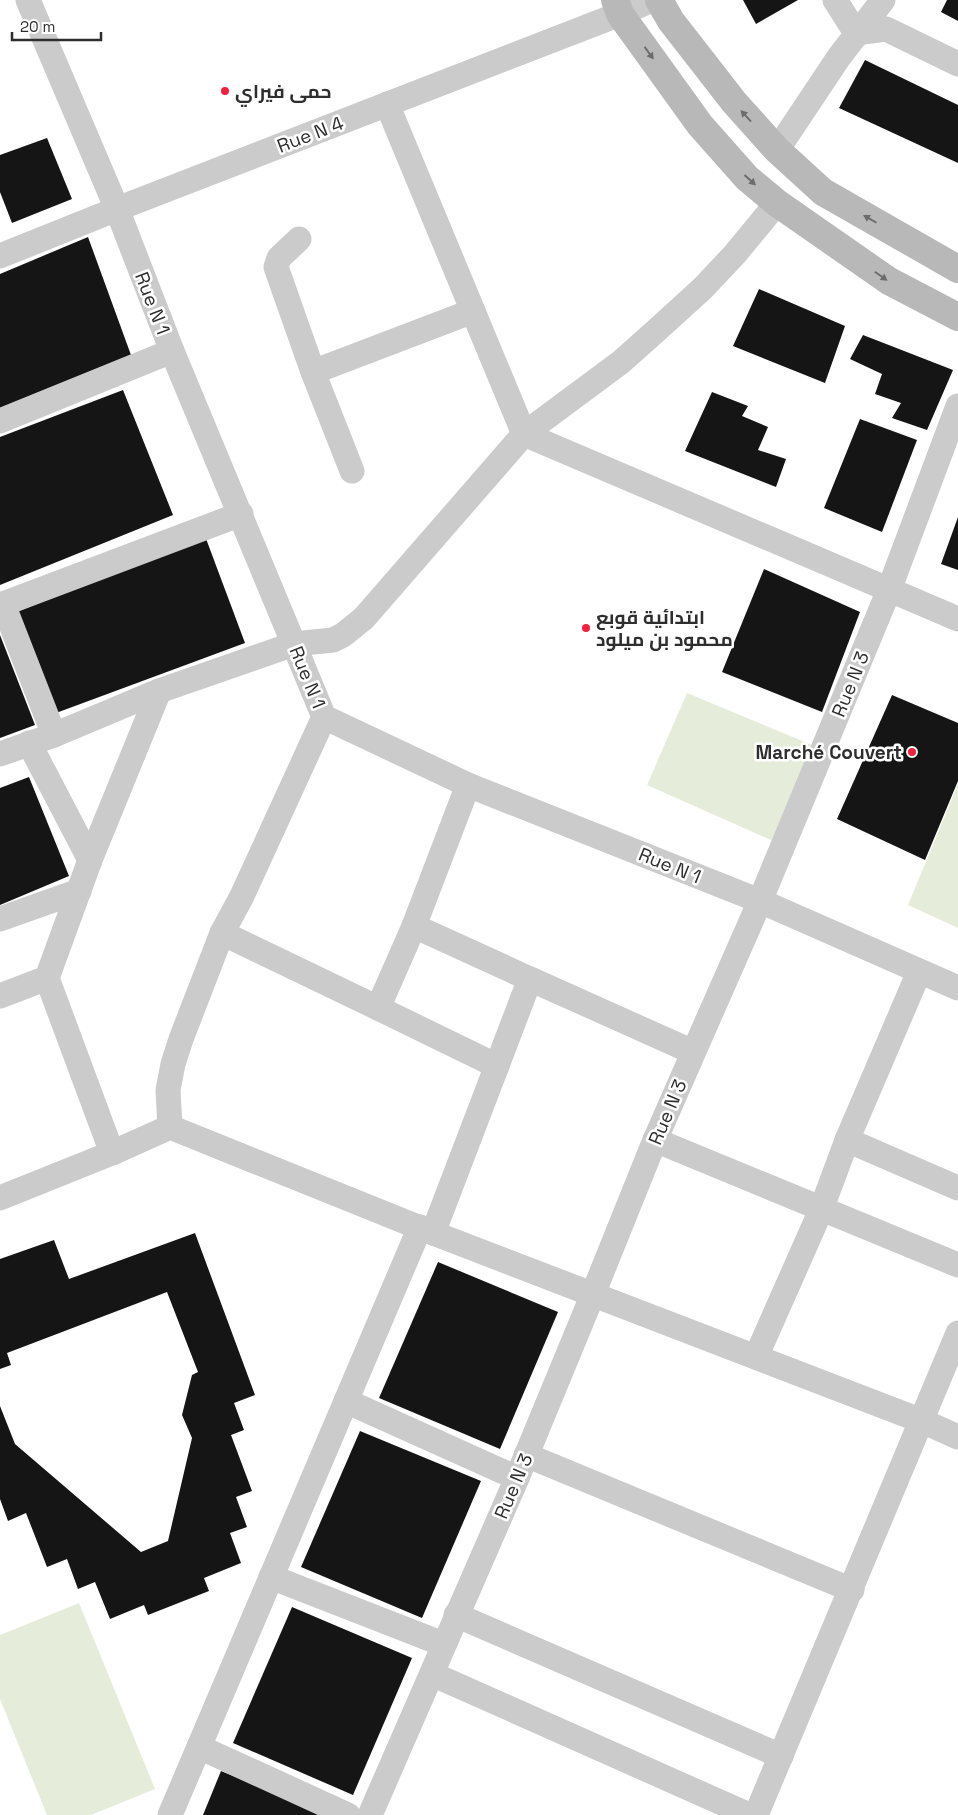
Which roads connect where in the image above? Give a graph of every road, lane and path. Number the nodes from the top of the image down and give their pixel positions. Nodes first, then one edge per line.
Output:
1 (28, 0) edge
2 (652, 0) edge
3 (659, 0) edge
4 (835, 0) edge
5 (884, 0) edge
6 (617, 7) edge
7 (886, 29) junction
8 (856, 33) junction
9 (958, 64) edge
10 (387, 104) junction
11 (777, 150) junction
12 (777, 203) junction
13 (116, 209) junction
14 (299, 239) dead end
15 (0, 256) edge
16 (958, 269) edge
17 (473, 311) junction
18 (958, 317) edge
19 (172, 351) junction
20 (313, 372) junction
21 (958, 406) edge
22 (0, 421) edge
23 (524, 434) junction
24 (352, 471) dead end
25 (240, 514) junction
26 (889, 590) junction
27 (2, 604) edge
28 (958, 619) edge
29 (294, 644) junction
30 (159, 691) junction
31 (324, 717) junction
32 (54, 735) junction
33 (29, 743) junction
34 (0, 754) edge
35 (468, 785) junction
36 (90, 860) junction
37 (79, 891) junction
38 (760, 901) junction
39 (0, 920) edge
40 (414, 926) junction
41 (222, 933) junction
42 (919, 972) junction
43 (47, 978) junction
44 (530, 979) junction
45 (958, 988) edge
46 (0, 996) edge
47 (378, 1008) junction
48 (692, 1052) junction
49 (496, 1066) junction
50 (170, 1127) junction
51 (655, 1140) junction
52 (848, 1140) junction
53 (112, 1153) junction
54 (958, 1188) edge
55 (0, 1198) edge
56 (821, 1210) junction
57 (426, 1230) junction
58 (958, 1266) edge
59 (593, 1294) junction
60 (958, 1333) edge
61 (756, 1357) junction
62 (346, 1401) junction
63 (922, 1421) junction
64 (958, 1438) edge
65 (526, 1455) junction
66 (517, 1478) junction
67 (271, 1578) junction
68 (852, 1590) junction
69 (456, 1615) junction
70 (443, 1644) junction
71 (432, 1674) junction
72 (199, 1747) junction
73 (781, 1756) junction
74 (170, 1815) edge
75 (348, 1815) edge
76 (370, 1815) edge
77 (749, 1815) edge
78 (756, 1815) edge

1 - 13 street, Rue N 1
2 - 6 street, Rue N 4
11 -> 3 main road
4 - 8 street
5 - 7 street
5 - 8 street
6 - 10 street, Rue N 4
6 -> 12 main road
7 - 8 street
7 - 9 street
8 - 11 street
10 - 13 street, Rue N 4
10 - 17 street
16 -> 11 main road
12 -> 18 main road
12 - 23 street
13 - 15 street, Rue N 4
13 - 19 street, Rue N 1
14 - 20 street
17 - 20 street
17 - 23 street
19 - 22 street
19 - 25 street, Rue N 1
20 - 24 street
21 - 26 street, Rue N 3
23 - 26 street
23 - 29 street
25 - 27 street
25 - 29 street, Rue N 1
26 - 28 street
26 - 38 street, Rue N 3
27 - 32 street
29 - 30 street
29 - 31 street, Rue N 1
30 - 32 street
30 - 36 street
31 - 35 street, Rue N 1
31 - 41 street
32 - 33 street
33 - 34 street
33 - 36 street
35 - 38 street, Rue N 1
35 - 40 street
36 - 37 street
37 - 39 street
37 - 43 street
38 - 42 street, Rue N 1
38 - 48 street, Rue N 3
40 - 44 street
40 - 47 street
41 - 47 street
41 - 50 street
42 - 45 street, Rue N 1
42 - 52 street
43 - 46 street
43 - 53 street
44 - 48 street
44 - 49 street
47 - 49 street
48 - 51 street, Rue N 3
49 - 57 street
50 - 53 street
50 - 57 street
51 - 56 street
51 - 59 street, Rue N 3
52 - 54 street
52 - 56 street
53 - 55 street
56 - 58 street
56 - 61 street
57 - 59 street
57 - 62 street
59 - 61 street
59 - 65 street, Rue N 3
60 - 63 street
61 - 63 street
62 - 66 street
62 - 67 street
63 - 64 street
63 - 68 street
65 - 66 street, Rue N 3
65 - 68 street
66 - 69 street, Rue N 3
67 - 70 street
67 - 72 street
68 - 73 street
69 - 70 street, Rue N 3
69 - 73 street
70 - 71 street, Rue N 3
71 - 76 street, Rue N 3
71 - 77 street
72 - 74 street
72 - 75 street
73 - 78 street

